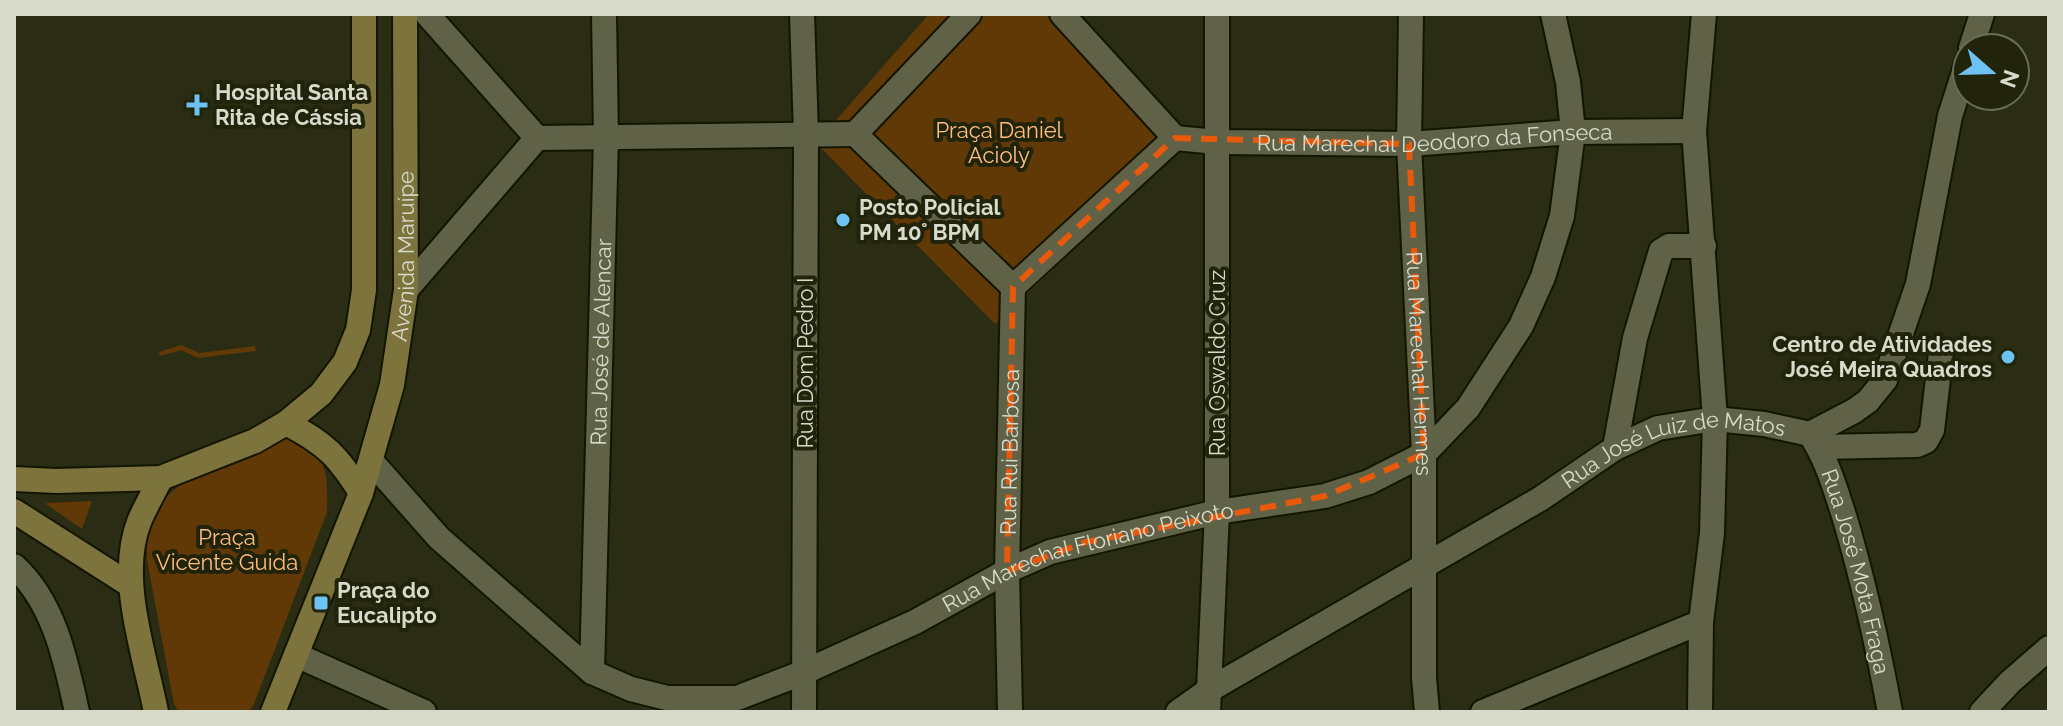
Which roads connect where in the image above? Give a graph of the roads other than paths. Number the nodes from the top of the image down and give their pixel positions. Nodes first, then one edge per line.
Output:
1 (364, 14) edge
2 (405, 14) edge
3 (427, 14) edge
4 (604, 14) edge
5 (802, 14) edge
6 (969, 14) edge
7 (1062, 14) edge
8 (1217, 14) edge
9 (1411, 14) edge
10 (1553, 14) edge
11 (1704, 14) edge
12 (1951, 112) edge
13 (1694, 131) junction
14 (1573, 132) junction
15 (806, 134) junction
16 (855, 134) junction
17 (537, 138) junction
18 (606, 138) junction
19 (1175, 138) junction
20 (1217, 142) junction
21 (1409, 144) junction
22 (1704, 246) junction
23 (1013, 287) junction
24 (406, 290) junction
25 (1941, 353) dead end
26 (1715, 419) junction
27 (286, 423) junction
28 (1814, 441) junction
29 (1615, 448) junction
30 (1424, 454) junction
31 (371, 461) junction
32 (161, 478) junction
33 (14, 479) edge
34 (361, 493) junction
35 (14, 511) edge
36 (1217, 512) junction
37 (1425, 563) junction
38 (14, 566) edge
39 (1007, 571) junction
40 (130, 585) junction
41 (1701, 622) junction
42 (2049, 648) edge
43 (296, 655) junction
44 (592, 672) junction
45 (802, 673) junction
46 (1209, 701) edge
47 (77, 712) edge
48 (156, 712) edge
49 (273, 712) edge
50 (424, 712) edge
51 (804, 712) edge
52 (1010, 712) edge
53 (1178, 712) edge
54 (1427, 712) edge
55 (1483, 712) edge
56 (1700, 712) edge
57 (1890, 712) edge
58 (1982, 712) edge

1 - 27 main road, Avenida Maruípe
2 - 24 main road, Avenida Maruípe
3 - 17 street
4 - 18 street, Rua José de Alencar
5 - 15 street, Rua Dom Pedro I
6 - 16 street
7 - 19 street
8 - 20 street, Rua Oswaldo Cruz
9 - 21 street, Rua Marechal Hermes
10 - 14 street, Rua Marechal Floriano Peixoto
11 - 13 street
12 - 28 street, Rua José Luiz de Matos
13 - 14 street, Rua Marechal Deodoro da Fonseca
13 - 22 street
14 - 21 street, Rua Marechal Deodoro da Fonseca
14 - 30 street, Rua Marechal Floriano Peixoto
15 - 16 street
15 - 18 street
15 - 45 street, Rua Dom Pedro I
16 - 23 street
17 - 18 street
17 - 24 street
18 - 44 street, Rua José de Alencar
19 - 20 street, Rua Marechal Deodoro da Fonseca
19 - 23 street
20 - 21 street, Rua Marechal Deodoro da Fonseca
20 - 36 street, Rua Oswaldo Cruz
21 - 30 street, Rua Marechal Hermes
22 - 26 street
22 - 29 street
23 - 39 street, Rua Rui Barbosa
24 - 31 main road, Avenida Maruípe
25 - 28 street
26 - 28 street, Rua José Luiz de Matos
26 - 29 street, Rua José Luiz de Matos
26 - 41 street
27 - 32 main road
27 - 34 main road
28 - 57 street, Rua José Mota Fraga
29 - 37 street, Rua José Luiz de Matos
30 - 36 street, Rua Marechal Floriano Peixoto
30 - 37 street, Rua Marechal Hermes
31 - 34 main road, Avenida Maruípe
31 - 44 street, Rua Marechal Floriano Peixoto
32 - 33 main road
32 - 40 main road
34 - 43 main road
35 - 40 main road
36 - 39 street, Rua Marechal Floriano Peixoto
36 - 46 street, Rua Oswaldo Cruz
37 - 46 street, Rua José Luiz de Matos
37 - 54 street, Rua Marechal Hermes
38 - 47 street
39 - 45 street, Rua Marechal Floriano Peixoto
39 - 52 street, Rua Rui Barbosa
40 - 48 main road
41 - 55 street
41 - 56 street
42 - 58 street
43 - 49 main road
43 - 50 street
44 - 45 street, Rua Marechal Floriano Peixoto
45 - 51 street, Rua Dom Pedro I
46 - 53 street, Rua José Luiz de Matos

